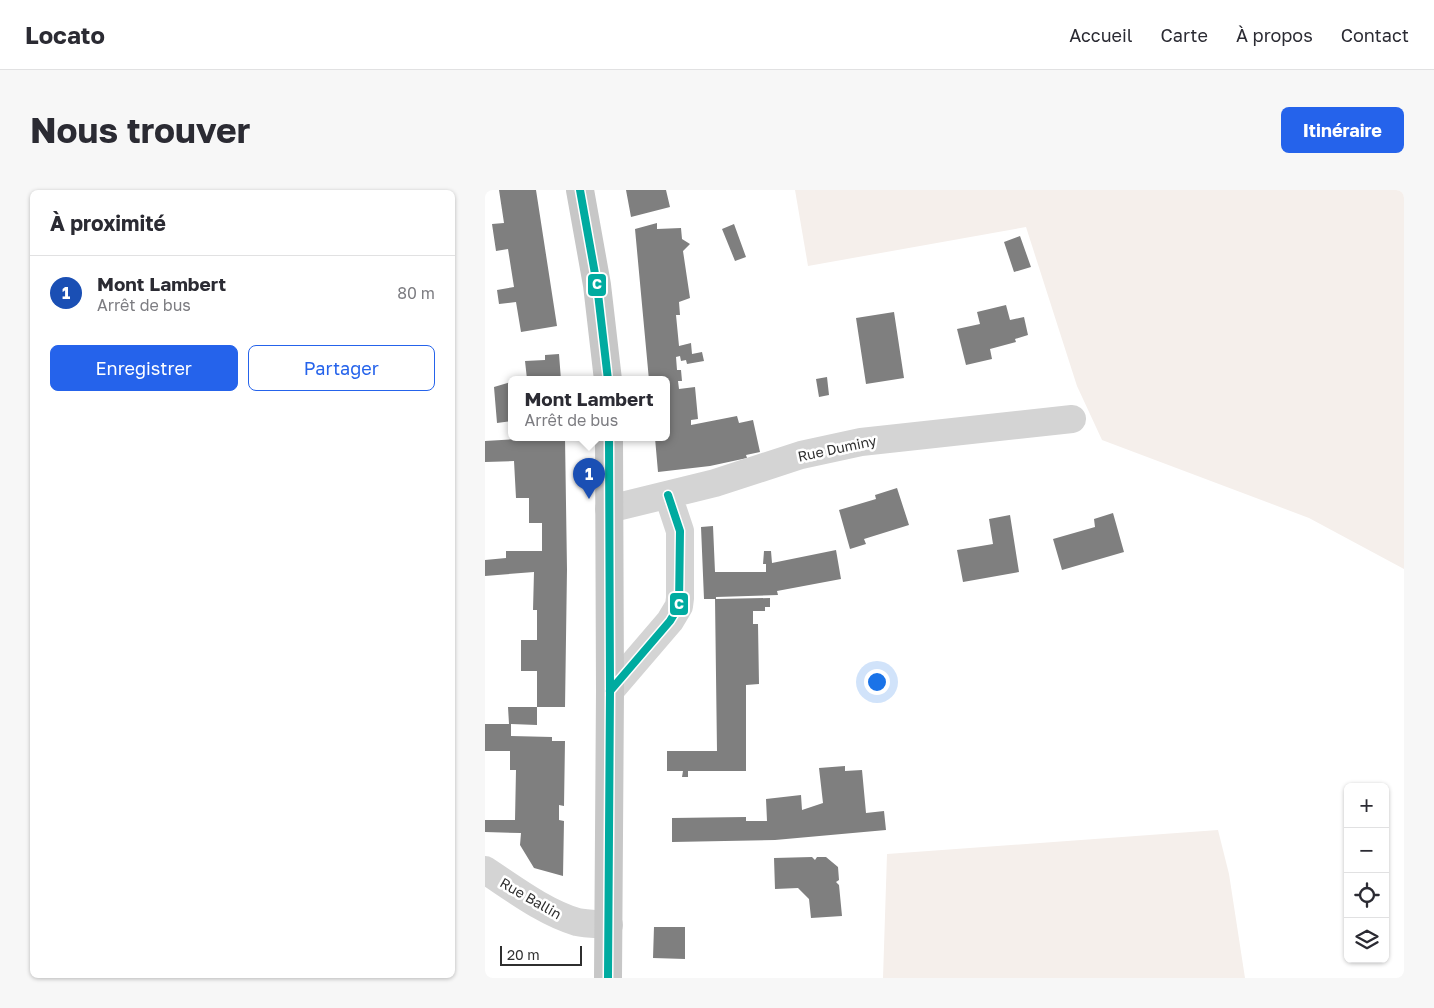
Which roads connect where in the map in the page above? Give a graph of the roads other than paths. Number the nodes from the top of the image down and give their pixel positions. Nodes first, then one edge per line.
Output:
1 (580, 190) edge
2 (608, 376) edge
3 (1072, 419) dead end
4 (609, 441) edge
5 (668, 495) junction
6 (609, 510) junction
7 (610, 691) junction
8 (485, 870) edge
9 (609, 925) junction
10 (608, 978) edge

1 - 2 main road
3 - 5 street, Rue Duminy
4 - 6 main road
5 - 6 street, Rue Duminy
5 - 7 street
6 - 7 main road
7 - 9 main road
8 - 9 street, Rue Ballin
9 - 10 main road

